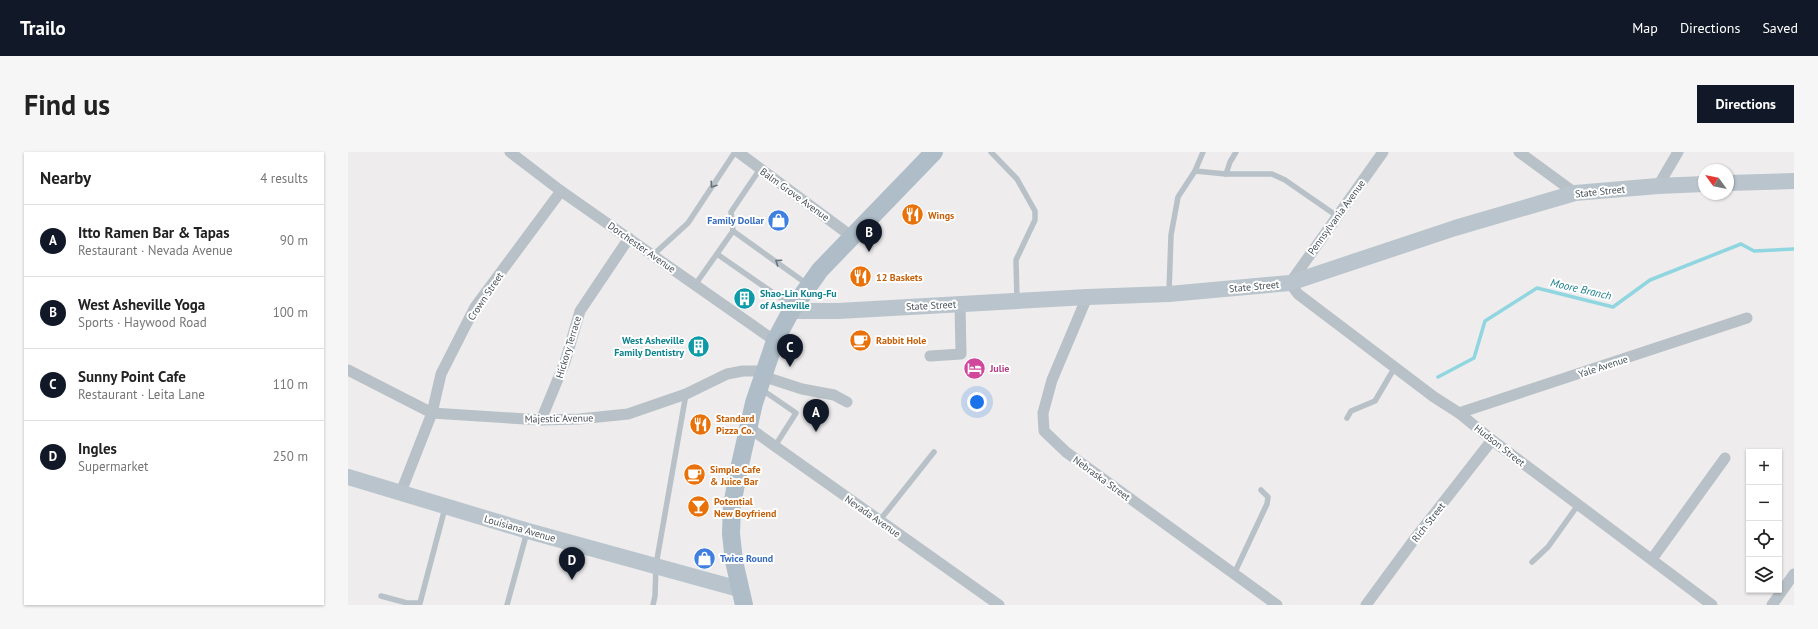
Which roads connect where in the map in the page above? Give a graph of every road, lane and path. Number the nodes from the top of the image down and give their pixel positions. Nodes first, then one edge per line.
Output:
1 (510, 152) edge
2 (735, 152) edge
3 (738, 152) edge
4 (934, 152) edge
5 (991, 152) edge
6 (1203, 152) edge
7 (1236, 152) edge
8 (1383, 152) edge
9 (1520, 152) edge
10 (1678, 152) edge
11 (760, 169) junction
12 (1195, 171) junction
13 (1226, 174) junction
14 (1794, 181) edge
15 (1734, 183) edge
16 (1698, 184) edge
17 (1658, 186) junction
18 (561, 191) junction
19 (1575, 193) junction
20 (1337, 216) junction
21 (733, 231) junction
22 (851, 236) junction
23 (629, 238) junction
24 (717, 254) junction
25 (653, 255) junction
26 (1290, 283) junction
27 (695, 285) junction
28 (809, 285) junction
29 (1169, 294) junction
30 (1087, 297) junction
31 (1017, 300) junction
32 (960, 304) junction
33 (793, 309) junction
34 (1747, 318) dead end
35 (775, 341) junction
36 (930, 356) dead end
37 (1395, 367) junction
38 (348, 370) edge
39 (762, 378) junction
40 (686, 394) junction
41 (847, 402) dead end
42 (432, 413) junction
43 (1459, 413) junction
44 (1347, 418) dead end
45 (541, 420) junction
46 (748, 427) junction
47 (1492, 440) junction
48 (775, 446) junction
49 (934, 452) dead end
50 (1725, 458) dead end
51 (348, 477) edge
52 (1261, 490) dead end
53 (401, 492) junction
54 (1578, 505) junction
55 (446, 506) junction
56 (880, 520) junction
57 (528, 531) junction
58 (1652, 559) junction
59 (1532, 562) dead end
60 (656, 565) junction
61 (1234, 574) junction
62 (1794, 574) edge
63 (381, 596) dead end
64 (741, 597) edge
65 (506, 605) edge
66 (653, 605) edge
67 (999, 605) edge
68 (1277, 605) edge
69 (1366, 605) edge
70 (1712, 605) edge
71 (1772, 605) edge

1 - 18 street, Dorchester Avenue
2 -> 25 lane
3 - 11 street, Balm Grove Avenue
4 - 22 main road
5 - 31 lane
6 - 12 lane
7 - 13 lane
8 - 20 street, Pennsylvania Avenue
9 - 19 street
10 - 17 street
11 - 21 lane
11 - 22 street, Balm Grove Avenue
12 - 13 lane
12 - 29 lane
13 - 20 lane
14 - 15 street
16 - 17 street, State Street
17 - 19 street, State Street
18 - 23 street, Dorchester Avenue
18 - 42 street, Crown Street
19 - 26 street, State Street
20 - 26 street, Pennsylvania Avenue
21 - 24 lane
28 -> 21 lane
22 - 28 main road
23 - 25 street, Dorchester Avenue
23 - 45 street, Hickory Terrace
24 - 27 lane
24 - 33 lane
25 - 27 street, Dorchester Avenue
26 - 29 street, State Street
26 - 37 street, Hudson Street
27 - 35 street, Dorchester Avenue
28 - 33 main road
29 - 30 street, State Street
30 - 31 street, State Street
30 - 61 street, Nebraska Street
31 - 32 street, State Street
32 - 33 street, State Street
32 - 36 street
33 - 35 main road
34 - 43 street, Yale Avenue
35 - 39 main road
37 - 43 street, Hudson Street
37 - 44 lane
38 - 42 street
39 - 40 street, Majestic Avenue
39 - 41 street, Majestic Avenue
39 - 46 main road
39 - 48 lane
40 - 45 street, Majestic Avenue
40 - 60 lane
42 - 45 street, Majestic Avenue
42 - 53 street
43 - 47 street, Hudson Street
46 - 48 street, Nevada Avenue
46 - 64 main road
47 - 54 street, Hudson Street
47 - 69 street, Rich Street
48 - 56 street, Nevada Avenue
49 - 56 lane
50 - 58 street
51 - 53 street, Louisiana Avenue
52 - 61 lane
53 - 55 street, Louisiana Avenue
54 - 58 street, Hudson Street
54 - 59 lane
55 - 57 street, Louisiana Avenue
55 - 63 lane
56 - 67 street, Nevada Avenue
57 - 60 street, Louisiana Avenue
57 - 65 lane
58 - 70 street, Hudson Street
60 - 64 street, Louisiana Avenue
60 - 66 lane
61 - 68 street, Nebraska Street
62 - 71 street

